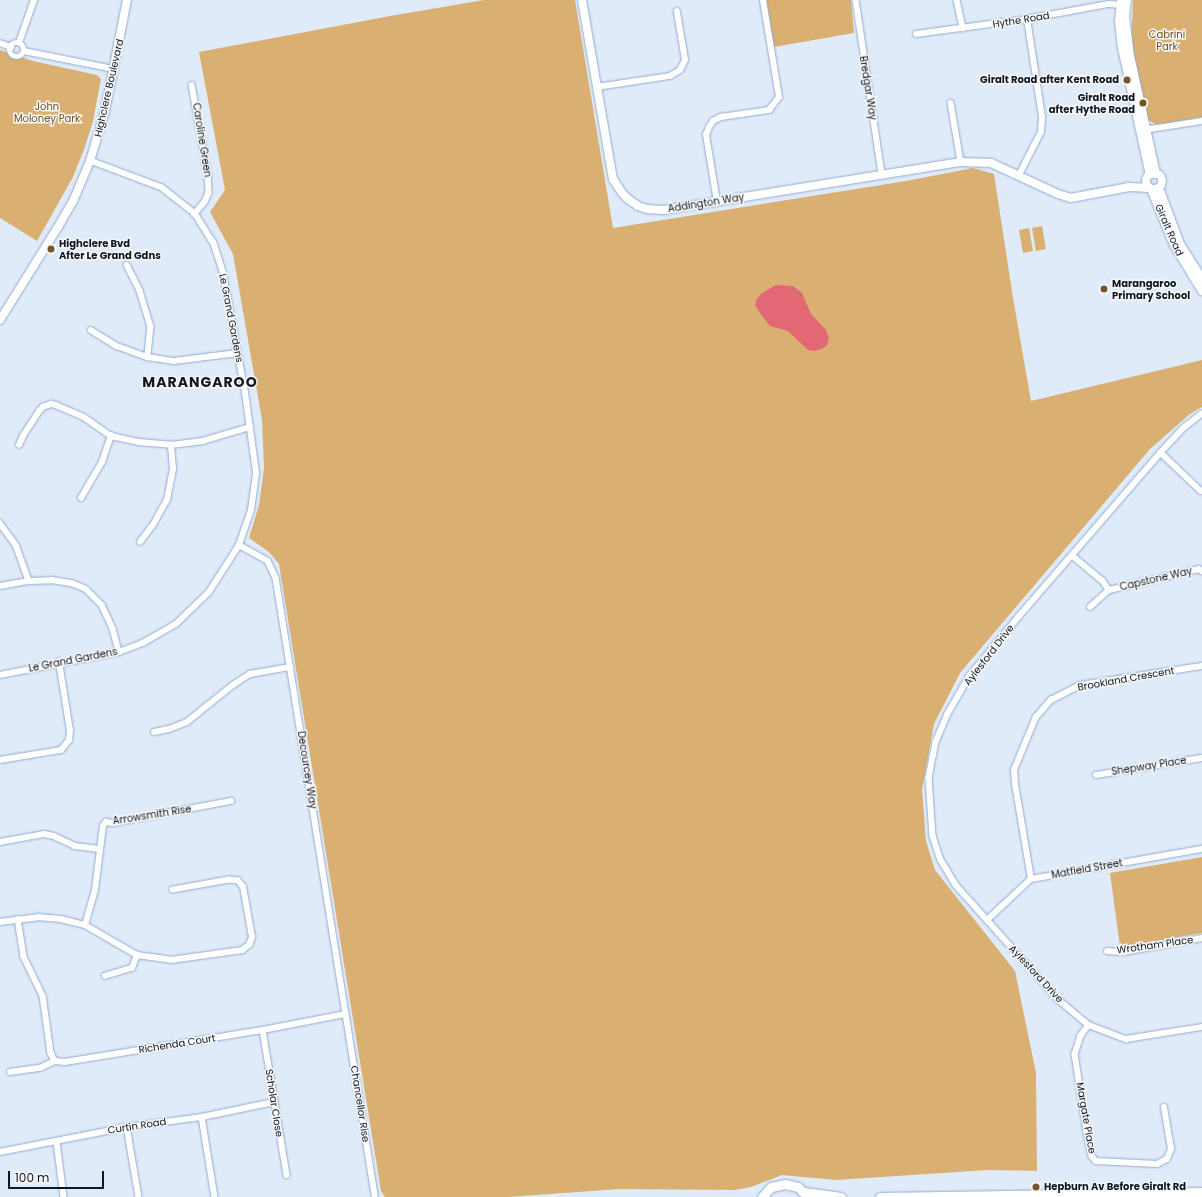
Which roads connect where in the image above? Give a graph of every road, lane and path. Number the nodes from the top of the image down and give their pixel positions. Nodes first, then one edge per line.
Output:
1 (34, 0) edge
2 (127, 0) edge
3 (582, 0) edge
4 (587, 0) edge
5 (763, 0) edge
6 (856, 0) edge
7 (957, 0) edge
8 (1123, 2) edge
9 (677, 12) dead end
10 (1027, 19) junction
11 (963, 28) junction
12 (916, 34) dead end
13 (0, 43) edge
14 (19, 43) junction
15 (11, 47) junction
16 (24, 51) junction
17 (114, 69) junction
18 (192, 85) dead end
19 (599, 87) junction
20 (951, 102) dead end
21 (1202, 121) edge
22 (1143, 130) junction
23 (960, 160) junction
24 (90, 161) junction
25 (881, 173) junction
26 (1019, 175) junction
27 (1152, 175) junction
28 (1129, 187) junction
29 (1154, 188) junction
30 (717, 200) junction
31 (195, 214) junction
32 (127, 265) dead end
33 (1202, 279) edge
34 (1202, 291) edge
35 (0, 320) edge
36 (91, 330) dead end
37 (238, 353) junction
38 (148, 357) junction
39 (1202, 414) edge
40 (250, 428) junction
41 (111, 436) junction
42 (19, 445) dead end
43 (171, 445) junction
44 (1161, 453) junction
45 (1201, 492) dead end
46 (81, 498) dead end
47 (0, 523) edge
48 (140, 542) dead end
49 (239, 545) junction
50 (1073, 556) junction
51 (1202, 571) edge
52 (29, 581) junction
53 (0, 586) edge
54 (1109, 590) junction
55 (1090, 607) dead end
56 (119, 652) junction
57 (59, 662) junction
58 (1202, 666) edge
59 (290, 667) junction
60 (0, 675) edge
61 (154, 732) dead end
62 (1202, 758) edge
63 (0, 760) edge
64 (1096, 775) dead end
65 (232, 801) dead end
66 (0, 842) edge
67 (99, 849) junction
68 (1202, 849) edge
69 (1031, 879) junction
70 (173, 890) dead end
71 (18, 919) junction
72 (987, 920) junction
73 (0, 922) edge
74 (85, 925) junction
75 (1202, 938) edge
76 (1108, 951) dead end
77 (137, 955) junction
78 (105, 976) dead end
79 (345, 1014) junction
80 (1089, 1025) junction
81 (1202, 1027) edge
82 (263, 1030) junction
83 (55, 1060) junction
84 (10, 1072) dead end
85 (274, 1102) junction
86 (1164, 1108) dead end
87 (202, 1117) junction
88 (127, 1127) junction
89 (57, 1142) junction
90 (0, 1152) edge
91 (286, 1175) dead end
92 (1202, 1192) edge
93 (806, 1194) edge
94 (375, 1195) dead end
95 (64, 1197) edge
96 (139, 1197) edge
97 (215, 1197) edge
98 (762, 1197) edge
99 (841, 1197) edge
100 (880, 1197) edge

1 - 14 street
2 - 17 street, Highclere Boulevard
3 - 19 street, Addington Way
4 - 19 street, Addington Way
5 - 30 street
6 - 25 street, Bredgar Way
7 - 11 street
8 - 10 street, Hythe Road
8 - 22 street
9 - 19 street
10 - 11 street, Hythe Road
10 - 26 street
11 - 12 street, Hythe Road
13 - 15 street
14 - 15 street
14 - 16 street
15 - 16 street
16 - 17 street
17 - 24 street, Highclere Boulevard
18 - 31 street, Caroline Green
19 - 30 street, Addington Way
20 - 23 street
21 - 22 street
22 - 27 street
23 - 25 street, Addington Way
23 - 26 street, Addington Way
24 - 31 street, Le Grand Gardens
24 - 35 street, Highclere Boulevard
25 - 30 street, Addington Way
26 - 28 street, Addington Way
27 - 28 street, Addington Way
27 - 29 street
27 - 29 street
28 - 29 street, Addington Way
29 - 33 street, Giralt Road
29 - 34 street, Giralt Road
31 - 37 street, Le Grand Gardens
32 - 38 street
36 - 38 street
37 - 38 street
37 - 40 street, Le Grand Gardens
39 - 44 street, Aylesford Drive
40 - 43 street
40 - 49 street, Le Grand Gardens
41 - 42 street
41 - 43 street
41 - 46 street
43 - 48 street
44 - 45 street
44 - 50 street, Aylesford Drive
47 - 52 street
49 - 56 street, Le Grand Gardens
49 - 59 street, Decourcey Way
50 - 54 street, Capstone Way
50 - 72 street, Aylesford Drive
51 - 54 street, Capstone Way
52 - 53 street
52 - 56 street
54 - 55 street, Capstone Way
56 - 57 street, Le Grand Gardens
57 - 60 street, Le Grand Gardens
57 - 63 street
58 - 69 street, Brookland Crescent
59 - 61 street
59 - 79 street, Decourcey Way
62 - 64 street, Shepway Place
65 - 67 street, Arrowsmith Rise
66 - 67 street
67 - 74 street, Arrowsmith Rise
68 - 69 street, Matfield Street
69 - 72 street
70 - 77 street
71 - 73 street
71 - 74 street
71 - 83 street
72 - 80 street, Aylesford Drive
74 - 77 street
75 - 76 street, Wrotham Place
77 - 78 street
79 - 82 street, Richenda Court
79 - 94 street, Chancellor Rise
80 - 81 street, Aylesford Drive
80 - 86 street, Margate Place
82 - 83 street, Richenda Court
82 - 85 street, Scholar Close
83 - 84 street, Richenda Court
85 - 87 street, Curtin Road
85 - 91 street, Scholar Close
87 - 88 street, Curtin Road
87 - 97 street
88 - 89 street, Curtin Road
88 - 96 street
89 - 90 street, Curtin Road
89 - 95 street
92 - 100 main road
93 - 98 main road
93 - 99 main road

